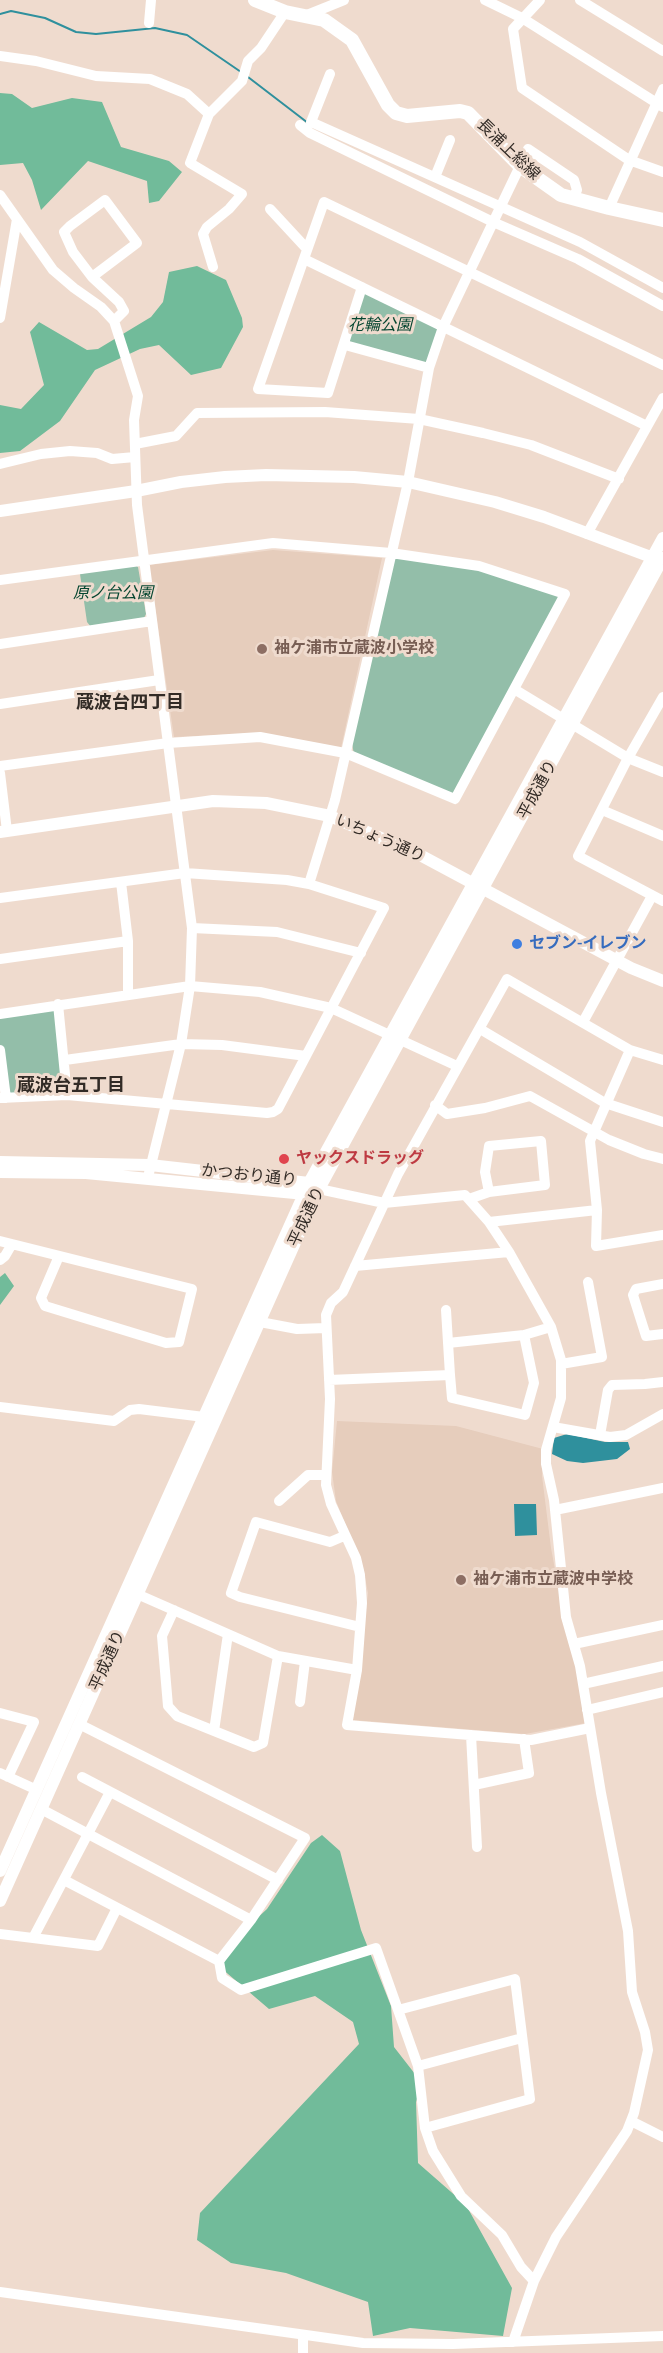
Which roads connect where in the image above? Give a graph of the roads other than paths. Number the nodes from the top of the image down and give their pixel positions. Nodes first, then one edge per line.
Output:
1 (151, 0) edge
2 (255, 0) edge
3 (344, 0) edge
4 (485, 0) edge
5 (540, 0) edge
6 (580, 0) edge
7 (285, 12) junction
8 (307, 15) junction
9 (522, 18) junction
10 (149, 23) dead end
11 (663, 51) edge
12 (0, 56) edge
13 (330, 74) dead end
14 (663, 89) edge
15 (660, 106) edge
16 (209, 114) junction
17 (300, 125) dead end
18 (450, 141) dead end
19 (528, 148) dead end
20 (544, 160) junction
21 (629, 160) junction
22 (526, 170) junction
23 (663, 172) edge
24 (435, 177) junction
25 (0, 195) edge
26 (572, 199) junction
27 (500, 207) junction
28 (609, 208) junction
29 (270, 209) dead end
30 (17, 219) junction
31 (663, 220) edge
32 (493, 222) junction
33 (306, 254) junction
34 (213, 267) dead end
35 (469, 272) junction
36 (92, 277) junction
37 (362, 287) junction
38 (663, 288) edge
39 (663, 306) edge
40 (0, 318) edge
41 (114, 321) junction
42 (442, 327) junction
43 (345, 345) junction
44 (663, 365) edge
45 (429, 368) junction
46 (663, 398) edge
47 (419, 419) junction
48 (647, 426) junction
49 (135, 444) junction
50 (135, 457) junction
51 (0, 465) edge
52 (619, 479) junction
53 (408, 482) junction
54 (136, 491) junction
55 (0, 511) edge
56 (587, 534) junction
57 (663, 538) edge
58 (391, 553) junction
59 (142, 559) junction
60 (660, 560) edge
61 (0, 580) edge
62 (152, 621) junction
63 (0, 644) edge
64 (159, 680) junction
65 (514, 689) junction
66 (662, 701) edge
67 (0, 704) edge
68 (569, 721) junction
69 (168, 743) junction
70 (345, 753) junction
71 (628, 758) junction
72 (0, 766) edge
73 (0, 772) edge
74 (663, 772) edge
75 (175, 806) junction
76 (602, 810) junction
77 (330, 816) junction
78 (4, 831) edge
79 (663, 836) edge
80 (185, 873) junction
81 (121, 882) junction
82 (309, 884) junction
83 (479, 888) junction
84 (652, 896) junction
85 (0, 898) edge
86 (663, 901) edge
87 (192, 928) junction
88 (128, 941) junction
89 (361, 953) junction
90 (0, 959) edge
91 (617, 960) junction
92 (663, 981) edge
93 (190, 986) junction
94 (128, 995) junction
95 (58, 1004) junction
96 (331, 1008) junction
97 (0, 1014) edge
98 (583, 1022) junction
99 (480, 1029) junction
100 (396, 1038) junction
101 (181, 1044) junction
102 (0, 1050) edge
103 (630, 1050) junction
104 (306, 1056) junction
105 (65, 1060) junction
106 (663, 1060) edge
107 (458, 1066) junction
108 (67, 1095) junction
109 (3, 1098) edge
110 (605, 1103) junction
111 (166, 1104) junction
112 (435, 1106) junction
113 (663, 1122) edge
114 (593, 1133) junction
115 (663, 1159) edge
116 (0, 1162) edge
117 (149, 1171) junction
118 (0, 1172) edge
119 (311, 1189) junction
120 (489, 1192) junction
121 (468, 1199) junction
122 (384, 1203) junction
123 (597, 1210) junction
124 (489, 1222) junction
125 (663, 1235) edge
126 (0, 1241) edge
127 (12, 1244) junction
128 (508, 1252) junction
129 (59, 1256) junction
130 (0, 1260) edge
131 (355, 1266) junction
132 (588, 1282) dead end
133 (663, 1284) edge
134 (446, 1310) dead end
135 (260, 1322) junction
136 (551, 1327) junction
137 (326, 1328) junction
138 (663, 1334) edge
139 (524, 1335) junction
140 (448, 1342) junction
141 (561, 1364) junction
142 (450, 1375) junction
143 (329, 1380) junction
144 (663, 1382) edge
145 (0, 1407) edge
146 (663, 1414) edge
147 (204, 1417) junction
148 (553, 1427) junction
149 (600, 1435) junction
150 (326, 1475) junction
151 (663, 1488) edge
152 (279, 1501) dead end
153 (555, 1510) junction
154 (344, 1536) junction
155 (137, 1594) junction
156 (174, 1610) junction
157 (663, 1625) edge
158 (360, 1627) junction
159 (228, 1634) junction
160 (574, 1644) junction
161 (278, 1656) junction
162 (305, 1661) junction
163 (663, 1666) edge
164 (357, 1670) junction
165 (583, 1684) junction
166 (663, 1692) edge
167 (300, 1702) dead end
168 (587, 1710) junction
169 (0, 1713) edge
170 (79, 1724) junction
171 (590, 1728) junction
172 (214, 1731) junction
173 (471, 1735) junction
174 (524, 1739) junction
175 (4, 1775) edge
176 (82, 1777) dead end
177 (474, 1785) junction
178 (37, 1790) junction
179 (110, 1792) junction
180 (41, 1809) junction
181 (88, 1834) junction
182 (477, 1847) dead end
183 (0, 1871) edge
184 (64, 1880) junction
185 (278, 1880) junction
186 (0, 1900) edge
187 (117, 1908) junction
188 (251, 1920) junction
189 (0, 1934) edge
190 (33, 1938) junction
191 (219, 1961) junction
192 (398, 2010) junction
193 (522, 2038) junction
194 (418, 2066) junction
195 (631, 2121) junction
196 (425, 2128) junction
197 (663, 2137) edge
198 (534, 2281) junction
199 (0, 2292) edge
200 (303, 2335) junction
201 (663, 2336) edge
202 (513, 2342) junction
203 (303, 2353) edge

1 - 10 street
2 - 7 main road, 長浦上総線
3 - 8 street
4 - 9 street
5 - 9 street
6 - 11 street
7 - 8 main road, 長浦上総線
7 - 16 street
8 - 22 main road, 長浦上総線
9 - 15 street
9 - 21 street
12 - 16 street
13 - 24 street
14 - 15 street
15 - 21 street
16 - 34 street
17 - 32 street
18 - 24 street
19 - 20 street
20 - 22 street
20 - 26 street
21 - 23 street
21 - 28 street
22 - 26 main road, 長浦上総線
22 - 27 street
24 - 27 street
25 - 30 street
26 - 28 main road, 長浦上総線
27 - 32 street
27 - 38 street
28 - 31 main road, 長浦上総線
29 - 33 street
30 - 40 street
30 - 41 street
32 - 35 street
32 - 39 street
33 - 35 street
33 - 37 street
33 - 43 street
35 - 42 street
35 - 44 street
36 - 36 street
36 - 41 street
37 - 42 street
37 - 43 street
41 - 49 street
42 - 45 street
42 - 48 street
43 - 45 street
45 - 47 street
46 - 48 street
47 - 49 street
47 - 52 street
47 - 53 street
48 - 52 street
49 - 50 street
50 - 51 street
50 - 54 street
52 - 56 street
53 - 54 street
53 - 56 street
53 - 58 street
54 - 55 street
54 - 59 street
56 - 60 street
57 - 60 street, 平成通り
58 - 59 street
58 - 65 street
58 - 70 street
59 - 61 street
59 - 62 street
60 - 68 street, 平成通り
62 - 63 street
62 - 64 street
64 - 67 street
64 - 69 street
65 - 68 street
65 - 70 street
66 - 71 street
68 - 71 street
68 - 83 street, 平成通り
69 - 70 street
69 - 72 street
69 - 75 street
70 - 77 street
71 - 74 street
71 - 76 street
73 - 78 street
75 - 77 street, いちょう通り
75 - 78 street, いちょう通り
75 - 80 street
76 - 79 street
76 - 84 street
77 - 82 street
77 - 83 street, いちょう通り
80 - 81 street
80 - 82 street
80 - 87 street
81 - 85 street
81 - 88 street
82 - 89 street
83 - 91 street, いちょう通り
83 - 100 street, 平成通り
84 - 86 street
84 - 91 street
87 - 89 street
87 - 93 street
88 - 90 street
88 - 94 street
89 - 96 street
91 - 92 street, いちょう通り
91 - 98 street
93 - 94 street
93 - 96 street
93 - 101 street
94 - 95 street
95 - 97 street
95 - 105 street
96 - 100 street
96 - 104 street
98 - 99 street
98 - 103 street
99 - 107 street
99 - 110 street
100 - 107 street
100 - 119 street, 平成通り
101 - 104 street
101 - 105 street
101 - 111 street
102 - 109 street
103 - 106 street
103 - 110 street
104 - 111 street
105 - 108 street
107 - 112 street
108 - 109 street
108 - 111 street
110 - 113 street
110 - 114 street
111 - 117 street
112 - 114 street
112 - 122 street
114 - 115 street
114 - 123 street
116 - 117 street, かつおり通り
117 - 118 street, かつおり通り
117 - 119 street, かつおり通り
119 - 122 street
119 - 135 street, 平成通り
119 - 147 street, 平成通り
120 - 120 street
120 - 121 street
121 - 122 street
121 - 124 street
122 - 131 street
123 - 124 street
123 - 125 street
124 - 128 street
126 - 127 street
127 - 129 street
127 - 130 street
128 - 131 street
128 - 136 street
129 - 129 street
131 - 137 street
132 - 141 street
133 - 138 street
134 - 140 street
135 - 137 street
135 - 155 street, 平成通り
136 - 139 street
136 - 141 street
137 - 143 street
139 - 140 street
139 - 142 street
140 - 142 street
141 - 148 street
142 - 143 street
143 - 150 street
144 - 149 street
145 - 147 street
146 - 149 street
147 - 178 street, 平成通り
148 - 149 street
148 - 153 street
150 - 152 street
150 - 154 street
151 - 153 street
153 - 160 street
154 - 158 street
154 - 158 street
155 - 156 street
155 - 170 street, 平成通り
156 - 159 street
156 - 172 street
157 - 160 street
158 - 164 street
159 - 161 street
159 - 172 street
160 - 165 street
161 - 162 street
161 - 172 street
162 - 164 street
162 - 167 street
163 - 165 street
164 - 173 street
165 - 168 street
166 - 168 street
168 - 171 street
169 - 175 street
170 - 180 street, 平成通り
170 - 185 street
171 - 174 street
171 - 195 street
173 - 174 street
173 - 177 street
174 - 177 street
175 - 178 street
176 - 179 street
177 - 182 street
178 - 183 street, 平成通り
179 - 181 street
179 - 185 street
180 - 181 street
180 - 186 street, 平成通り
181 - 184 street
181 - 188 street
184 - 187 street
184 - 190 street
185 - 188 street
187 - 190 street
187 - 191 street
188 - 191 street
189 - 190 street
191 - 192 street
192 - 193 street
192 - 194 street
193 - 194 street
193 - 196 street
194 - 196 street
195 - 197 street
195 - 198 street
196 - 198 street
198 - 202 street
199 - 200 street
200 - 202 street
200 - 203 street
201 - 202 street

